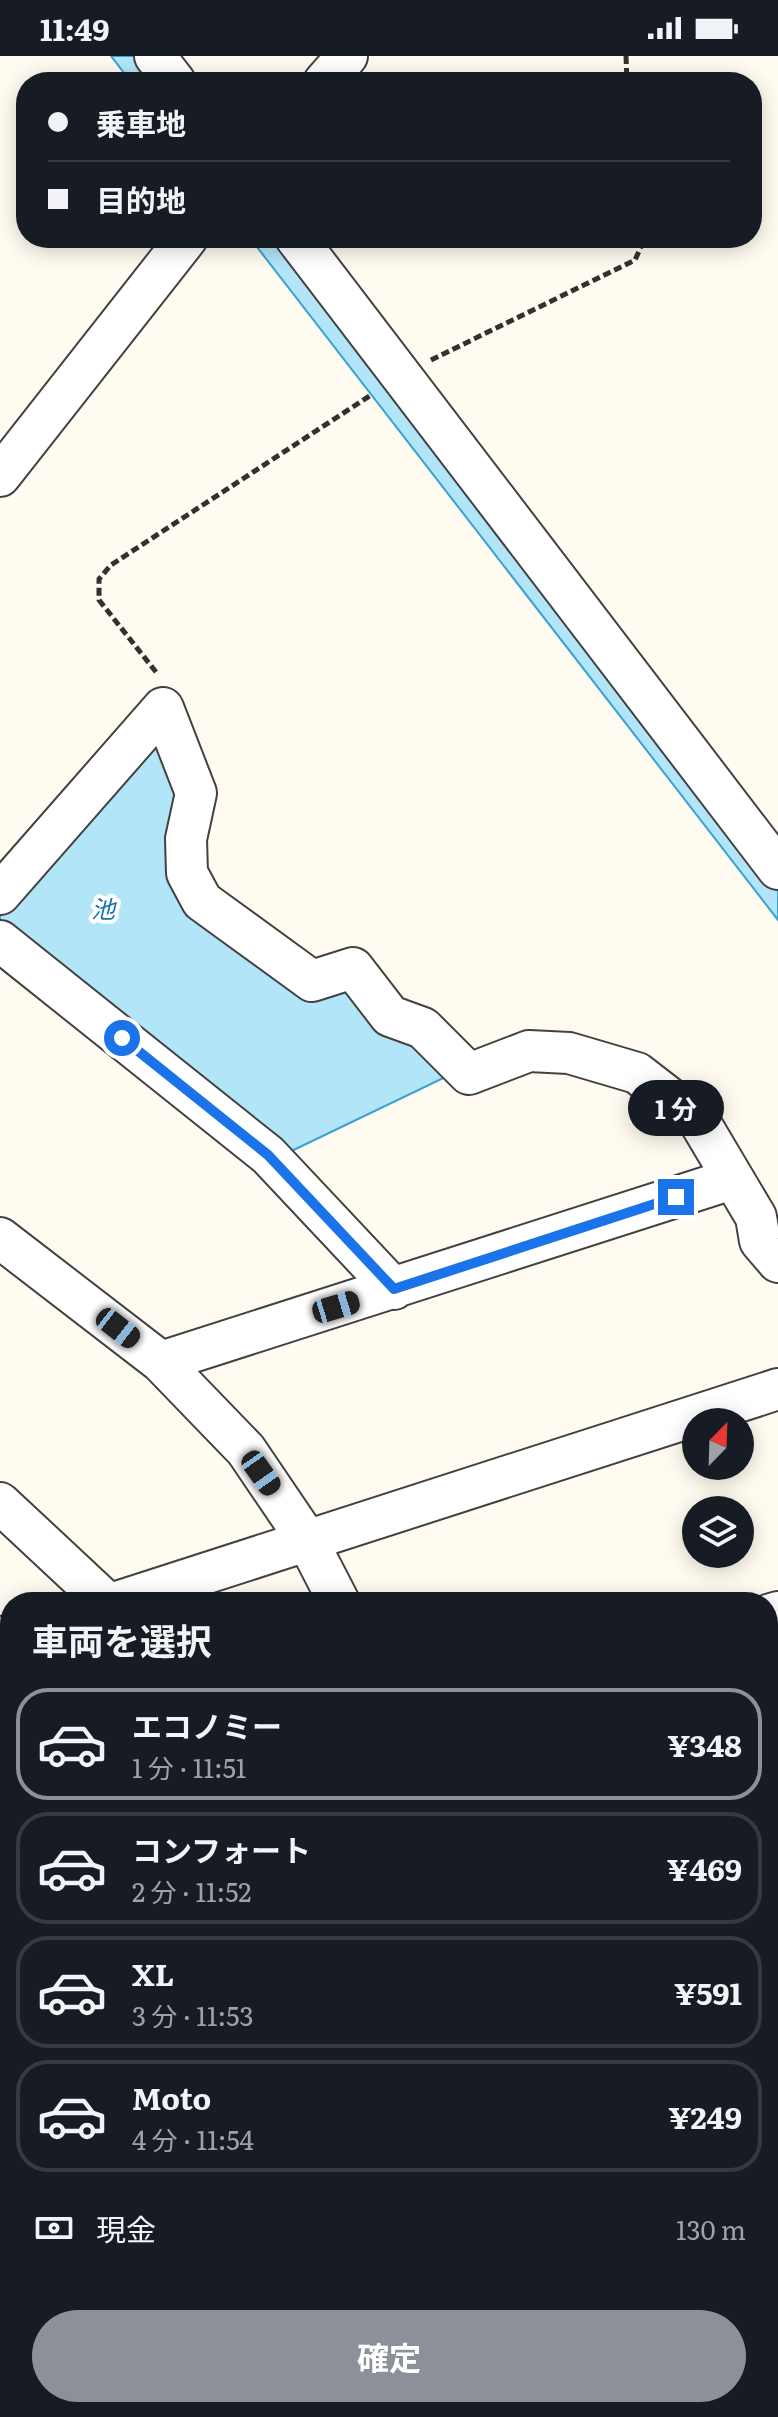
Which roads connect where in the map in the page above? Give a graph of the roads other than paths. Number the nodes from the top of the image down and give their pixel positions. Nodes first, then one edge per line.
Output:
1 (155, 56) edge
2 (167, 72) edge
3 (177, 248) edge
4 (304, 248) edge
5 (0, 476) edge
6 (778, 869) edge
7 (0, 894) edge
8 (0, 941) edge
9 (732, 1179) junction
10 (0, 1238) edge
11 (778, 1262) edge
12 (394, 1289) junction
13 (161, 1362) junction
14 (778, 1389) edge
15 (0, 1503) edge
16 (307, 1540) junction
17 (95, 1592) edge
18 (148, 1592) edge
19 (334, 1592) edge

1 - 2 street
3 - 5 street
4 - 6 street
7 - 9 street
8 - 12 street
9 - 11 street
9 - 12 street
10 - 13 street
12 - 13 street
13 - 16 street
14 - 16 street
15 - 17 street
16 - 18 street
16 - 19 street

